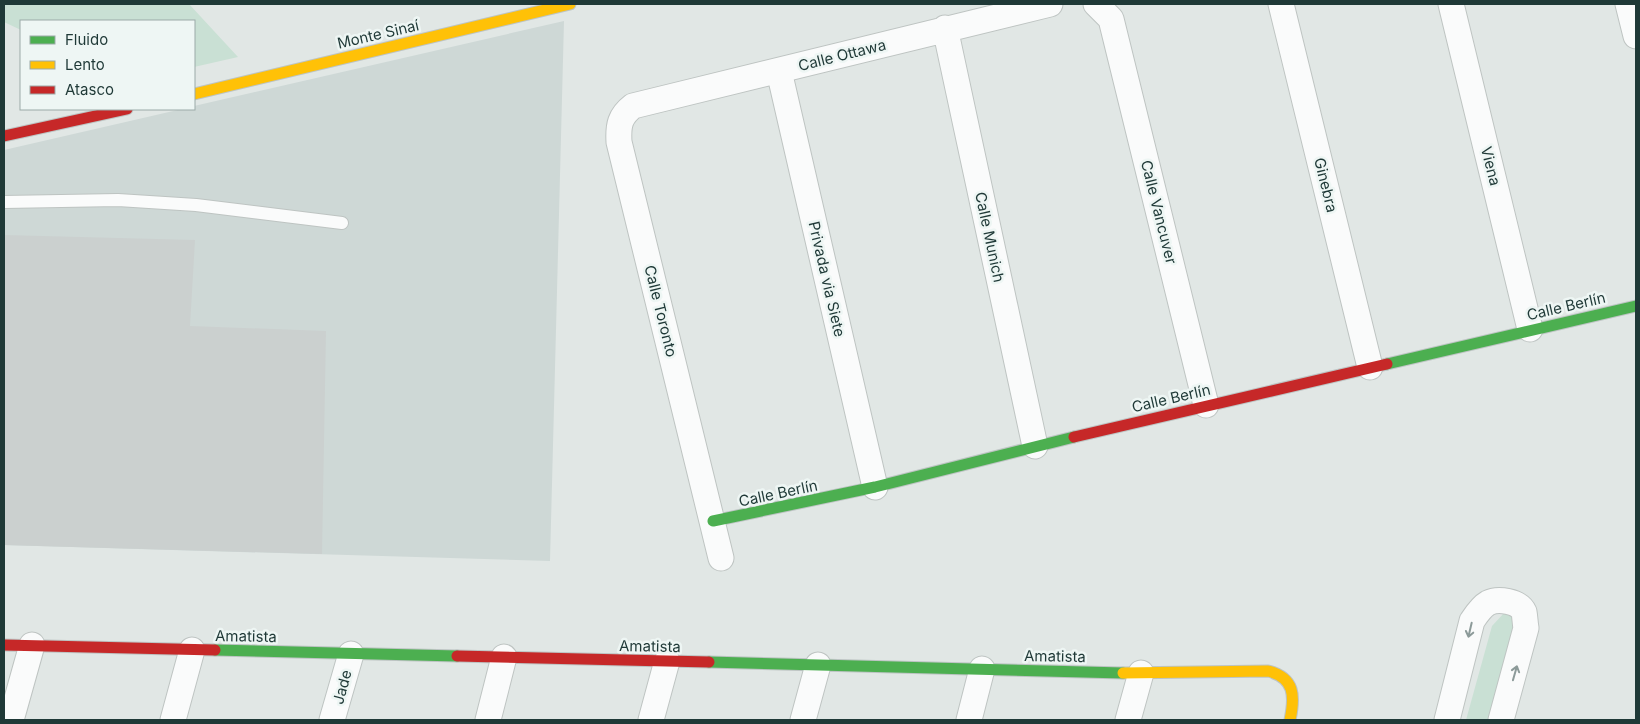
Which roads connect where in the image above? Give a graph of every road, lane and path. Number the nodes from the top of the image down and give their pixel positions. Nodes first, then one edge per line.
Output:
1 (570, 4) edge
2 (1050, 4) edge
3 (1281, 4) edge
4 (1451, 4) edge
5 (1628, 4) edge
6 (1108, 9) edge
7 (945, 28) junction
8 (1636, 36) edge
9 (779, 71) junction
10 (195, 94) edge
11 (633, 106) joint
12 (121, 110) edge
13 (4, 136) edge
14 (4, 202) edge
15 (342, 223) dead end
16 (1636, 306) edge
17 (1530, 329) junction
18 (1370, 366) junction
19 (1206, 405) junction
20 (1035, 446) junction
21 (875, 487) junction
22 (713, 522) junction
23 (722, 558) dead end
24 (4, 644) edge
25 (32, 645) junction
26 (192, 650) junction
27 (351, 654) junction
28 (504, 657) junction
29 (667, 661) junction
30 (818, 665) junction
31 (982, 669) junction
32 (1141, 673) junction
33 (11, 720) edge
34 (173, 720) edge
35 (332, 720) edge
36 (488, 720) edge
37 (651, 720) edge
38 (803, 720) edge
39 (969, 720) edge
40 (1128, 720) edge
41 (1290, 720) edge
42 (1447, 720) edge
43 (1501, 720) edge

1 - 10 street, Monte Sinaí
2 - 7 street, Calle Ottawa
3 - 18 street, Ginebra
4 - 17 street, Viena
5 - 8 street
6 - 19 street, Calle Vancuver
7 - 9 street, Calle Ottawa
7 - 20 street, Calle Munich
9 - 11 street, Calle Ottawa
9 - 21 street, Privada via Siete
11 - 22 street, Calle Toronto
12 - 13 street
14 - 15 lane
16 - 17 street, Calle Berlín
17 - 18 street, Calle Berlín
18 - 19 street, Calle Berlín
19 - 20 street, Calle Berlín
20 - 21 street, Calle Berlín
21 - 22 street, Calle Berlín
22 - 23 street, Calle Toronto
24 - 25 street, Amatista
25 - 26 street, Amatista
25 - 33 street
26 - 27 street, Amatista
26 - 34 street
27 - 28 street, Amatista
27 - 35 street, Jade
28 - 29 street, Amatista
28 - 36 street
29 - 30 street, Amatista
29 - 37 street
30 - 31 street, Amatista
30 - 38 street
31 - 32 street, Amatista
31 - 39 street
32 - 40 street
32 - 41 street, Amatista
43 -> 42 street

